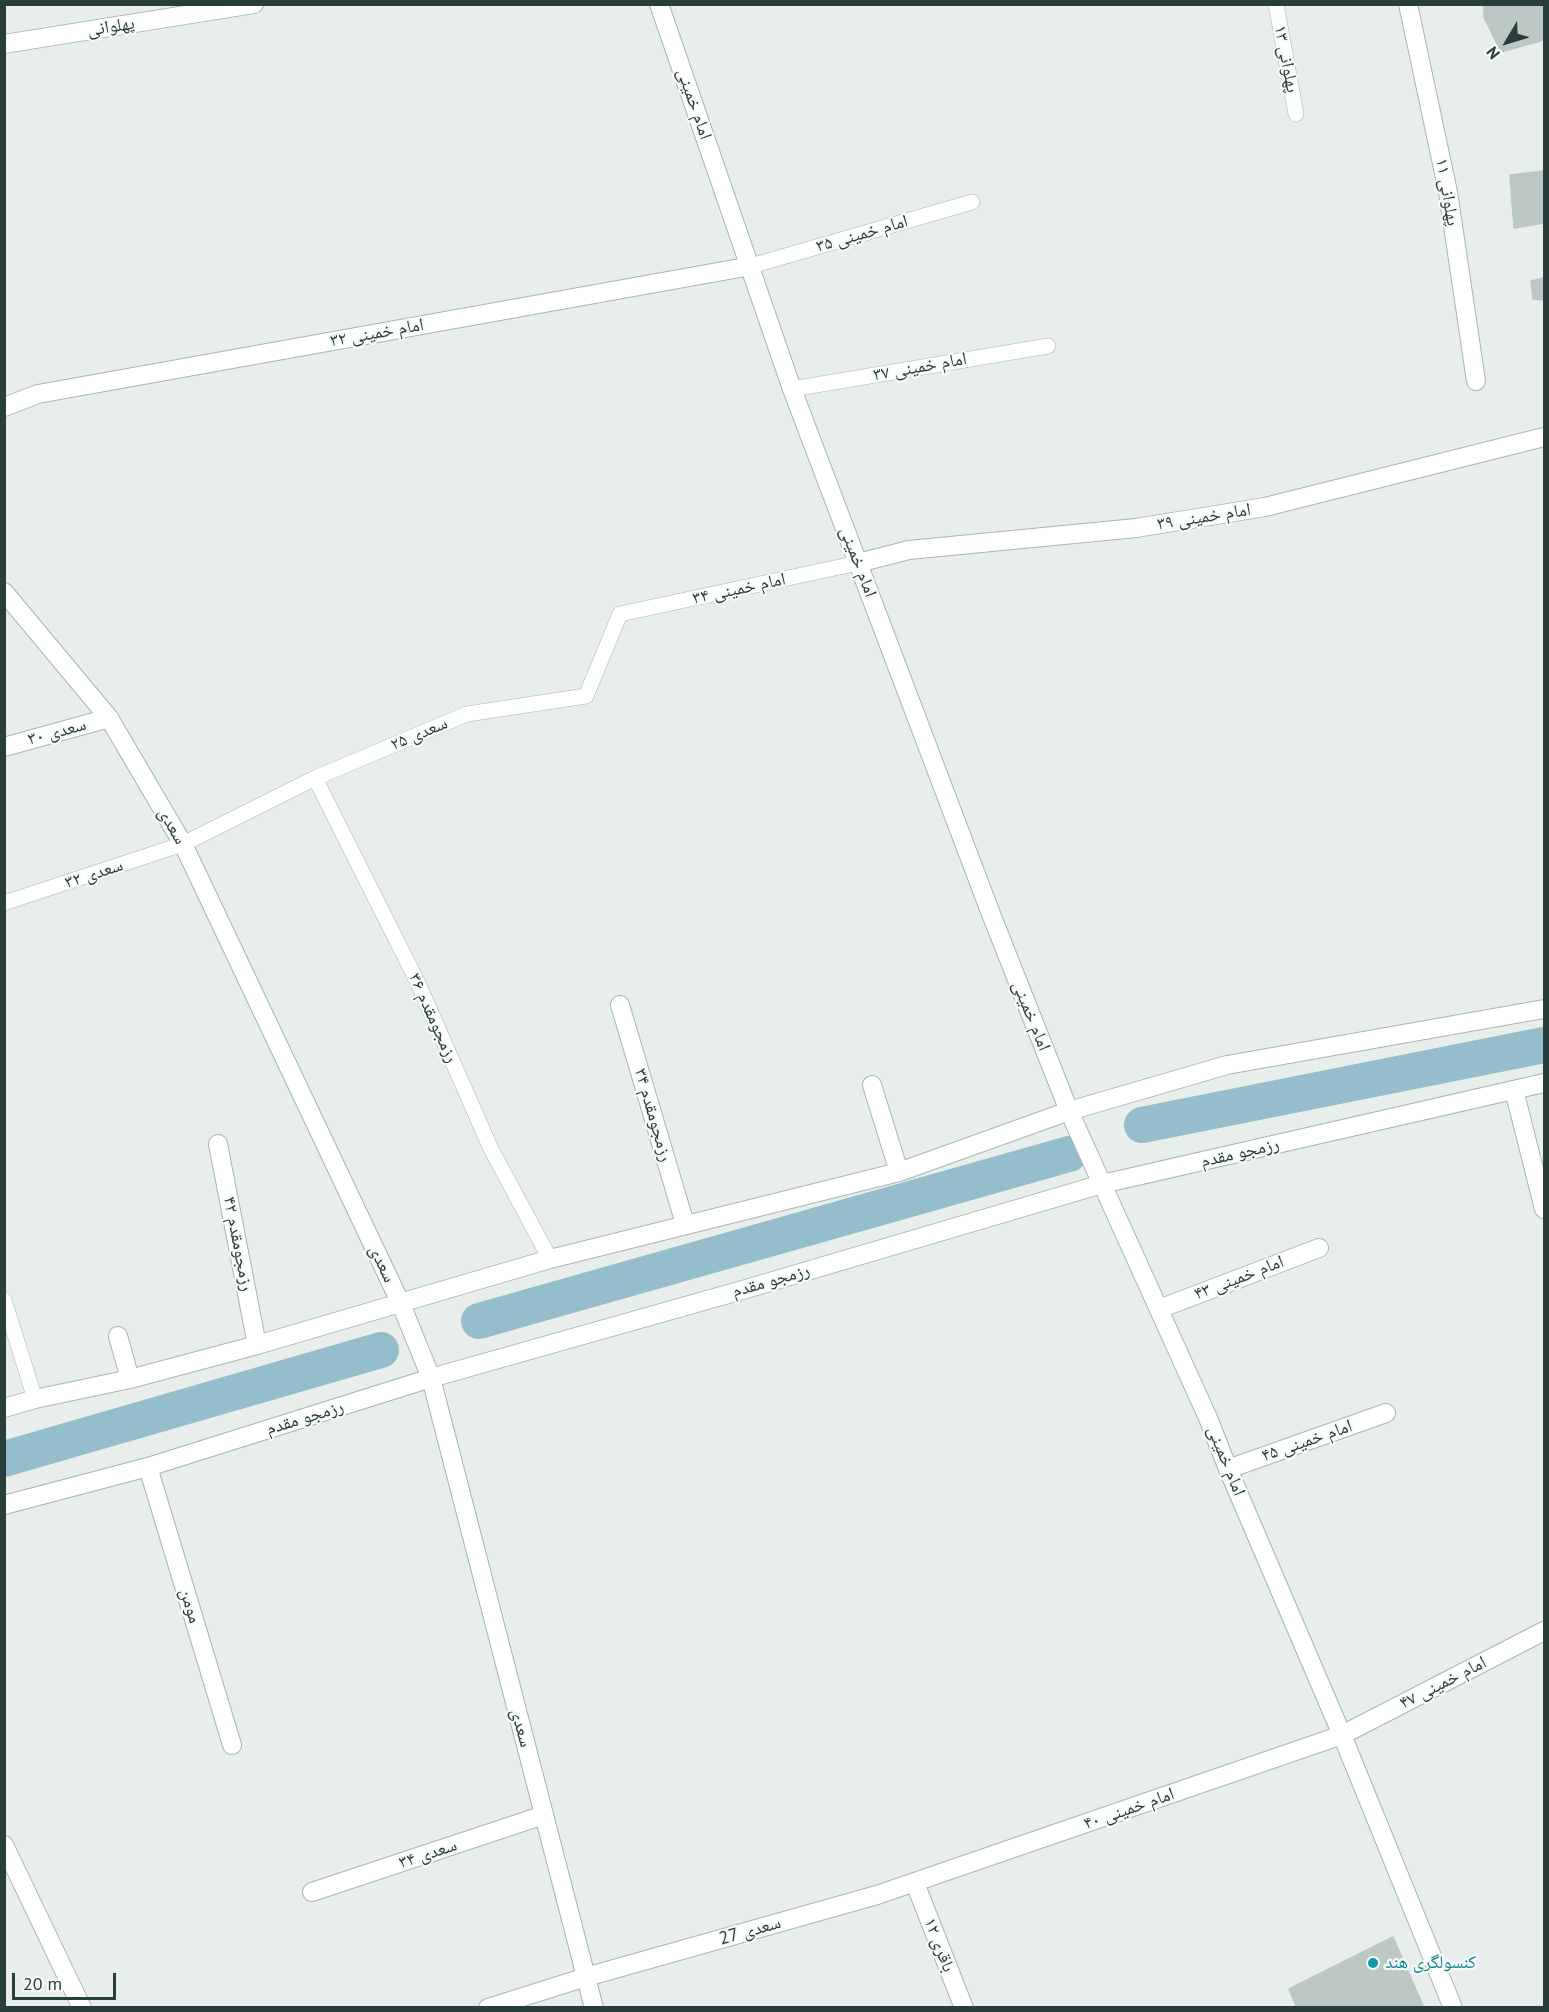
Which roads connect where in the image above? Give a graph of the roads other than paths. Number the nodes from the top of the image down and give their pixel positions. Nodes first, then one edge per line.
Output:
1 (254, 4) edge
2 (659, 4) edge
3 (1276, 4) edge
4 (1408, 4) edge
5 (4, 44) edge
6 (1296, 114) dead end
7 (972, 202) dead end
8 (751, 266) junction
9 (1048, 346) dead end
10 (1476, 381) dead end
11 (792, 388) junction
12 (4, 407) edge
13 (1545, 437) edge
14 (858, 563) junction
15 (4, 592) edge
16 (620, 614) joint
17 (109, 718) junction
18 (4, 747) edge
19 (315, 778) junction
20 (183, 844) junction
21 (4, 903) edge
22 (620, 1005) dead end
23 (1545, 1009) edge
24 (1545, 1083) edge
25 (872, 1085) dead end
26 (1514, 1090) junction
27 (1069, 1112) junction
28 (218, 1144) dead end
29 (899, 1172) junction
30 (1102, 1184) junction
31 (1545, 1209) edge
32 (685, 1224) junction
33 (1319, 1248) dead end
34 (550, 1259) junction
35 (4, 1300) edge
36 (401, 1304) junction
37 (1159, 1308) junction
38 (118, 1336) dead end
39 (257, 1345) junction
40 (431, 1378) junction
41 (130, 1379) junction
42 (35, 1400) junction
43 (4, 1408) edge
44 (1386, 1413) dead end
45 (147, 1467) junction
46 (1228, 1469) junction
47 (4, 1505) edge
48 (1545, 1631) edge
49 (1342, 1735) junction
50 (232, 1745) dead end
51 (544, 1815) junction
52 (4, 1845) edge
53 (915, 1883) junction
54 (312, 1892) dead end
55 (586, 1977) junction
56 (82, 2007) edge
57 (488, 2007) edge
58 (594, 2007) edge
59 (964, 2007) edge
60 (1454, 2007) edge

1 - 5 street, پهلوانی
2 - 8 street, امام خمینی
3 - 6 lane, پهلوانی ۱۳
4 - 10 street, پهلوانی ۱۱
7 - 8 lane, امام خمینی ۳۵
8 - 11 street, امام خمینی
8 - 12 street, امام خمینی ۳۲
9 - 11 lane, امام خمینی ۳۷
11 - 14 street, امام خمینی
13 - 14 street, امام خمینی ۳۹
14 - 16 lane, امام خمینی ۳۴
14 - 27 street, امام خمینی
15 - 17 street, سعدی
16 - 19 lane, سعدی ۲۵
17 - 18 street, سعدی ۳۰
17 - 20 street, سعدی
19 - 20 lane, سعدی ۲۵
19 - 34 lane, رزمجومقدم ۳۶
20 - 21 lane, سعدی ۳۲
20 - 36 street, سعدی
22 - 32 street, رزمجومقدم ۳۴
23 - 27 street
24 - 26 street, رزمجو مقدم
25 - 29 street
26 - 30 street, رزمجو مقدم
26 - 31 street
27 - 29 street
27 - 30 street, امام خمینی
28 - 39 street, رزمجومقدم ۴۲
29 - 32 street
30 - 37 street, امام خمینی
30 - 40 street, رزمجو مقدم
32 - 34 street
33 - 37 street, امام خمینی ۴۳
34 - 36 street
35 - 42 lane
36 - 39 street
36 - 40 street, سعدی
37 - 46 street, امام خمینی
38 - 41 street
39 - 41 street
40 - 45 street, رزمجو مقدم
40 - 51 street, سعدی
41 - 42 street
42 - 43 street
44 - 46 street, امام خمینی ۴۵
45 - 47 street, رزمجو مقدم
45 - 50 street, مومن
46 - 49 street, امام خمینی
48 - 49 street, امام خمینی ۴۷
49 - 53 street, امام خمینی ۴۰
49 - 60 street, امام خمینی
51 - 54 street, سعدی ۳۴
51 - 55 street, سعدی
52 - 56 street
53 - 55 street, سعدی 27
53 - 59 street, باقری ۱۲
55 - 57 street, سعدی 27
55 - 58 street, سعدی

